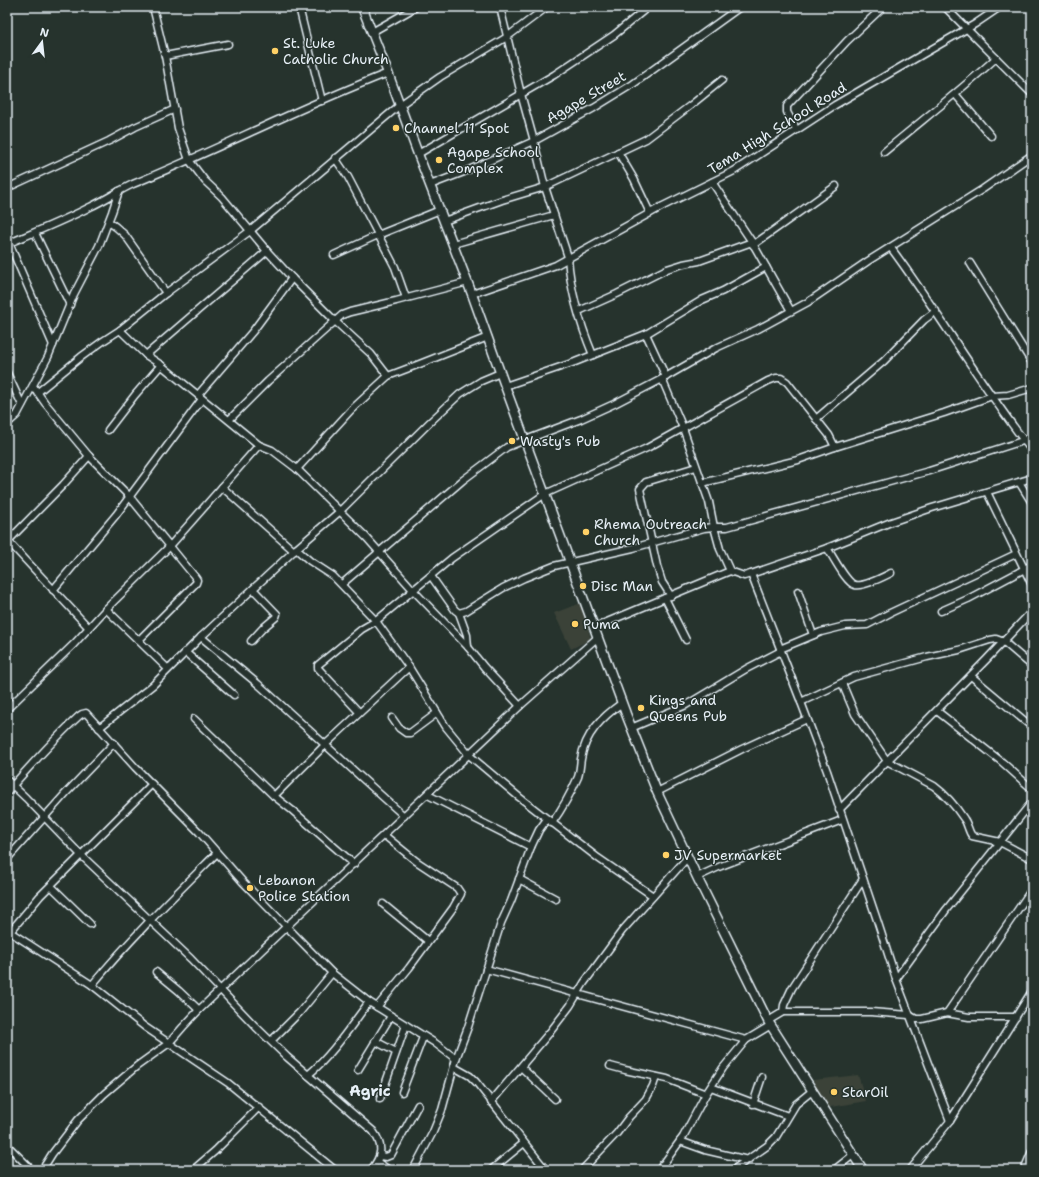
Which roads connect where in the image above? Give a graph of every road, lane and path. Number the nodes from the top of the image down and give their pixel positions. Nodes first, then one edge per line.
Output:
1 (153, 7) edge
2 (299, 7) edge
3 (362, 7) edge
4 (416, 7) edge
5 (500, 7) edge
6 (547, 7) edge
7 (648, 7) edge
8 (740, 7) edge
9 (883, 7) edge
10 (945, 7) edge
11 (1000, 7) edge
12 (967, 29) junction
13 (372, 32) junction
14 (507, 37) junction
15 (228, 44) dead end
16 (165, 56) junction
17 (996, 58) junction
18 (388, 72) junction
19 (722, 80) dead end
20 (521, 94) junction
21 (955, 94) junction
22 (1032, 94) edge
23 (322, 101) junction
24 (400, 105) junction
25 (175, 110) junction
26 (796, 129) junction
27 (991, 136) dead end
28 (534, 141) junction
29 (618, 152) junction
30 (884, 152) dead end
31 (418, 154) junction
32 (1031, 157) edge
33 (335, 158) junction
34 (189, 160) junction
35 (712, 182) junction
36 (430, 185) junction
37 (836, 186) dead end
38 (545, 187) junction
39 (7, 188) edge
40 (119, 191) junction
41 (440, 210) junction
42 (650, 213) junction
43 (554, 216) junction
44 (444, 221) junction
45 (109, 222) junction
46 (250, 231) junction
47 (35, 233) junction
48 (378, 235) junction
49 (8, 244) edge
50 (453, 244) junction
51 (753, 244) junction
52 (891, 248) junction
53 (268, 251) junction
54 (334, 255) dead end
55 (568, 257) junction
56 (970, 263) dead end
57 (766, 267) junction
58 (292, 278) junction
59 (468, 282) junction
60 (166, 293) junction
61 (472, 294) junction
62 (406, 298) junction
63 (70, 305) junction
64 (579, 311) junction
65 (791, 311) junction
66 (936, 311) junction
67 (336, 322) junction
68 (120, 330) junction
69 (646, 334) junction
70 (488, 337) junction
71 (53, 345) junction
72 (146, 355) junction
73 (593, 355) junction
74 (1032, 363) edge
75 (161, 365) junction
76 (7, 373) edge
77 (500, 373) junction
78 (388, 376) junction
79 (664, 378) junction
80 (33, 386) junction
81 (505, 386) junction
82 (1032, 388) edge
83 (38, 392) junction
84 (992, 396) junction
85 (200, 397) junction
86 (22, 405) junction
87 (816, 419) junction
88 (229, 420) junction
89 (7, 424) edge
90 (683, 428) junction
91 (108, 430) dead end
92 (1032, 438) edge
93 (525, 440) junction
94 (1024, 440) junction
95 (259, 444) junction
96 (836, 447) junction
97 (1032, 450) edge
98 (89, 456) junction
99 (696, 467) junction
100 (297, 469) junction
101 (1032, 478) edge
102 (1020, 482) junction
103 (702, 483) junction
104 (222, 487) junction
105 (988, 492) junction
106 (545, 494) junction
107 (129, 496) junction
108 (1032, 503) edge
109 (339, 512) junction
110 (714, 527) junction
111 (8, 541) edge
112 (653, 543) junction
113 (170, 546) junction
114 (827, 548) junction
115 (295, 550) junction
116 (378, 551) junction
117 (1016, 554) junction
118 (571, 562) junction
119 (1032, 565) edge
120 (1024, 570) junction
121 (730, 571) junction
122 (891, 573) dead end
123 (750, 574) junction
124 (431, 576) junction
125 (342, 584) junction
126 (1032, 585) edge
127 (253, 589) junction
128 (53, 590) junction
129 (414, 591) junction
130 (798, 591) dead end
131 (668, 597) junction
132 (106, 609) junction
133 (941, 611) dead end
134 (1032, 611) edge
135 (459, 613) junction
136 (376, 621) junction
137 (89, 628) junction
138 (595, 628) junction
139 (813, 634) junction
140 (201, 637) junction
141 (598, 637) junction
142 (138, 640) junction
143 (686, 640) dead end
144 (251, 641) dead end
145 (1004, 642) junction
146 (468, 647) junction
147 (780, 650) junction
148 (185, 652) junction
149 (1032, 666) edge
150 (409, 667) junction
151 (168, 669) junction
152 (971, 676) junction
153 (842, 683) junction
154 (234, 695) dead end
155 (801, 702) junction
156 (622, 703) junction
157 (520, 706) junction
158 (7, 709) edge
159 (937, 711) junction
160 (359, 712) junction
161 (437, 713) junction
162 (392, 718) dead end
163 (194, 719) dead end
164 (807, 719) junction
165 (1032, 727) edge
166 (99, 728) junction
167 (631, 728) junction
168 (114, 743) junction
169 (325, 745) junction
170 (469, 755) junction
171 (887, 761) junction
172 (7, 780) edge
173 (152, 784) junction
174 (13, 785) junction
175 (1032, 789) edge
176 (7, 792) edge
177 (657, 792) junction
178 (428, 795) junction
179 (274, 796) junction
180 (1032, 802) edge
181 (839, 810) junction
182 (404, 816) junction
183 (45, 818) junction
184 (547, 819) junction
185 (842, 820) junction
186 (552, 823) junction
187 (384, 835) junction
188 (1000, 842) junction
189 (531, 847) junction
190 (217, 853) junction
191 (81, 855) junction
192 (1031, 856) edge
193 (688, 857) junction
194 (7, 859) edge
195 (354, 864) junction
196 (697, 878) junction
197 (519, 879) junction
198 (863, 879) junction
199 (50, 886) junction
200 (1032, 889) edge
201 (653, 896) junction
202 (556, 899) dead end
203 (383, 904) dead end
204 (150, 921) junction
205 (90, 924) dead end
206 (286, 927) junction
207 (8, 931) edge
208 (428, 941) junction
209 (486, 969) junction
210 (156, 972) dead end
211 (332, 974) junction
212 (896, 979) junction
213 (92, 985) junction
214 (221, 990) junction
215 (1032, 991) edge
216 (577, 994) junction
217 (369, 1002) junction
218 (377, 1007) junction
219 (199, 1010) junction
220 (783, 1012) junction
221 (947, 1013) junction
222 (909, 1015) junction
223 (391, 1016) junction
224 (1016, 1017) junction
225 (770, 1023) junction
226 (406, 1025) junction
227 (423, 1037) junction
228 (746, 1040) junction
229 (271, 1041) junction
230 (375, 1041) junction
231 (169, 1043) junction
232 (396, 1052) junction
233 (456, 1058) junction
234 (610, 1066) dead end
235 (454, 1067) junction
236 (522, 1068) junction
237 (358, 1070) dead end
238 (308, 1075) junction
239 (762, 1076) dead end
240 (656, 1077) junction
241 (711, 1087) junction
242 (812, 1091) junction
243 (402, 1092) dead end
244 (706, 1094) junction
245 (380, 1099) dead end
246 (555, 1099) dead end
247 (491, 1102) junction
248 (752, 1104) junction
249 (418, 1105) dead end
250 (259, 1107) junction
251 (788, 1116) junction
252 (950, 1121) junction
253 (680, 1141) junction
254 (524, 1143) junction
255 (7, 1145) edge
256 (1032, 1151) edge
257 (853, 1155) junction
258 (378, 1159) junction
259 (748, 1160) junction
260 (661, 1168) edge
261 (32, 1170) edge
262 (42, 1170) edge
263 (193, 1170) edge
264 (335, 1170) edge
265 (371, 1170) edge
266 (389, 1170) edge
267 (413, 1170) edge
268 (491, 1170) edge
269 (546, 1170) edge
270 (582, 1170) edge
271 (669, 1170) edge
272 (734, 1170) edge
273 (834, 1170) edge
274 (863, 1170) edge
275 (910, 1170) edge
276 (1024, 1170) edge

1 - 16 street
2 - 23 street
3 - 13 main road
4 - 13 street
5 - 14 street
6 - 14 street
7 - 20 street
8 - 28 street, Agape Street
9 - 26 street
10 - 12 street
11 - 12 street, Tema High School Road
12 - 17 street
12 - 26 street, Tema High School Road
13 - 18 main road
14 - 20 street
14 - 24 street
15 - 16 street
16 - 25 street
17 - 21 street
17 - 22 street
18 - 23 street
18 - 24 main road
19 - 29 street
20 - 28 street
20 - 31 street
21 - 27 street
21 - 30 street
23 - 34 street
24 - 31 main road
24 - 33 street
25 - 34 street
25 - 39 street
26 - 35 street, Tema High School Road
28 - 36 street, Agape Street
28 - 38 street
29 - 38 street
29 - 42 street
31 - 36 main road
32 - 52 street
33 - 46 street
33 - 48 street
34 - 40 street
34 - 46 street
35 - 42 street, Tema High School Road
35 - 51 street
36 - 41 main road
37 - 51 street
38 - 43 street
38 - 44 street
40 - 45 street
40 - 47 street
41 - 44 main road
41 - 48 street
42 - 55 street, Tema High School Road
43 - 50 street
43 - 55 street
44 - 50 main road
45 - 60 street
45 - 63 street
46 - 53 street
46 - 60 street
47 - 49 street
47 - 63 street
48 - 54 street
48 - 62 street
49 - 71 street
50 - 59 main road
51 - 57 street
51 - 64 street
52 - 65 street
52 - 66 street
53 - 58 street
53 - 72 street
55 - 61 street, Tema High School Road
55 - 64 street
56 - 74 street
57 - 65 street
57 - 69 street
58 - 67 street
58 - 85 street
59 - 61 main road
59 - 62 street
60 - 68 street
61 - 70 main road
62 - 67 street
63 - 71 street
64 - 73 street
65 - 79 street
66 - 84 street
66 - 87 street
67 - 78 street
67 - 88 street
68 - 72 street
68 - 83 street
69 - 73 street
69 - 79 street
70 - 77 main road
70 - 78 street
71 - 80 street
72 - 75 street
73 - 81 street
75 - 85 street
75 - 91 street
76 - 86 street
77 - 81 main road
77 - 109 street
78 - 100 street
79 - 90 street
79 - 93 street
80 - 83 street
80 - 86 street
81 - 93 main road
82 - 84 street
83 - 98 street
84 - 94 street
84 - 96 street
85 - 88 street
85 - 107 street
86 - 89 street
87 - 90 street
87 - 96 street
88 - 95 street
90 - 99 street
90 - 106 street
92 - 94 street
93 - 106 main road
93 - 116 street
94 - 97 street
94 - 110 street
95 - 100 street
95 - 104 street
96 - 103 street
98 - 107 street
98 - 111 street
99 - 103 street
99 - 112 street
100 - 109 street
101 - 102 street
102 - 105 street
102 - 108 street
103 - 110 street
104 - 113 street
104 - 115 street
105 - 114 street
105 - 117 street
106 - 118 main road
106 - 124 street
107 - 113 street
107 - 128 street
109 - 115 street
109 - 116 street
110 - 112 street
110 - 121 street
111 - 128 street
112 - 118 street
112 - 131 street
113 - 132 street
113 - 142 street
114 - 122 street
114 - 123 street
115 - 125 street
115 - 127 street
116 - 125 street
116 - 129 street
117 - 120 street
117 - 139 street
118 - 135 street
118 - 138 main road
119 - 120 street
120 - 126 street
120 - 133 street
121 - 123 street
121 - 131 street
123 - 147 street
124 - 129 street
124 - 135 street
125 - 136 street
127 - 140 street
127 - 144 street
128 - 137 street
129 - 136 street
129 - 146 street
130 - 139 street
131 - 138 street
131 - 143 street
132 - 137 street
132 - 142 street
134 - 145 street
135 - 146 street
136 - 150 street
136 - 160 street
137 - 158 street
138 - 141 main road
139 - 147 street
140 - 148 street
140 - 169 street
141 - 156 main road
141 - 157 street
142 - 151 street
145 - 149 street
145 - 152 street
145 - 153 street
146 - 157 street
147 - 155 street
147 - 167 street
148 - 151 street
148 - 154 street
150 - 160 street
150 - 161 street
151 - 166 street
152 - 159 street
152 - 165 street
153 - 155 street
153 - 171 street
155 - 164 street
156 - 167 main road
156 - 186 street
157 - 170 street
159 - 171 street
159 - 175 street
160 - 169 street
161 - 162 street
161 - 170 street
163 - 179 street
164 - 177 street
164 - 181 street
166 - 168 street
166 - 174 street
167 - 177 main road
168 - 173 street
168 - 183 street
169 - 179 street
169 - 182 street
170 - 178 street
170 - 184 street
171 - 181 street
171 - 188 street
172 - 174 street
173 - 190 street
173 - 191 street
174 - 176 street
174 - 183 street
177 - 193 main road
178 - 182 street
178 - 189 street
179 - 195 street
180 - 188 street
181 - 185 street
182 - 187 street
183 - 191 street
183 - 194 street
184 - 186 street
184 - 189 street
185 - 196 street
185 - 198 street
186 - 201 street
187 - 195 street
187 - 208 street
188 - 192 street
188 - 212 street
189 - 197 street
190 - 204 street
190 - 206 street
191 - 199 street
191 - 204 street
193 - 196 main road
193 - 201 street
195 - 206 street
196 - 225 main road
197 - 202 street
197 - 209 street
198 - 212 street
198 - 220 street
199 - 205 street
199 - 207 street
200 - 221 street
201 - 216 street
203 - 208 street
204 - 213 street
204 - 214 street
206 - 211 street
206 - 214 street
207 - 213 street
208 - 218 street
209 - 216 street
209 - 233 street
210 - 219 street
211 - 217 street
211 - 229 street
212 - 222 street
213 - 231 street
214 - 219 street
214 - 229 street
215 - 224 street
216 - 228 street
216 - 236 street
217 - 218 street
217 - 238 street
218 - 223 street
219 - 231 street
220 - 222 street
220 - 225 street
221 - 222 street
221 - 224 street
222 - 252 street
223 - 226 street
223 - 230 street
224 - 252 street
225 - 228 street
225 - 242 main road
226 - 227 street
226 - 232 street
227 - 233 street
227 - 243 street
228 - 241 street
229 - 238 street
230 - 232 street
230 - 237 street
231 - 250 street
231 - 262 street
232 - 245 street
233 - 235 street
234 - 240 street
235 - 247 street
235 - 267 street
236 - 246 street
236 - 247 street
238 - 258 street
239 - 248 street
240 - 244 street
240 - 270 street
241 - 244 street
241 - 248 street
242 - 251 street
242 - 257 main road
244 - 253 street
247 - 254 street
248 - 251 street
249 - 258 street
250 - 263 street
250 - 264 street
251 - 259 street
252 - 275 street
253 - 259 street
253 - 260 street
254 - 268 street
254 - 269 street
255 - 261 street
256 - 276 street
257 - 273 street
257 - 274 main road
258 - 265 street
258 - 266 street
259 - 272 street
260 - 271 street

